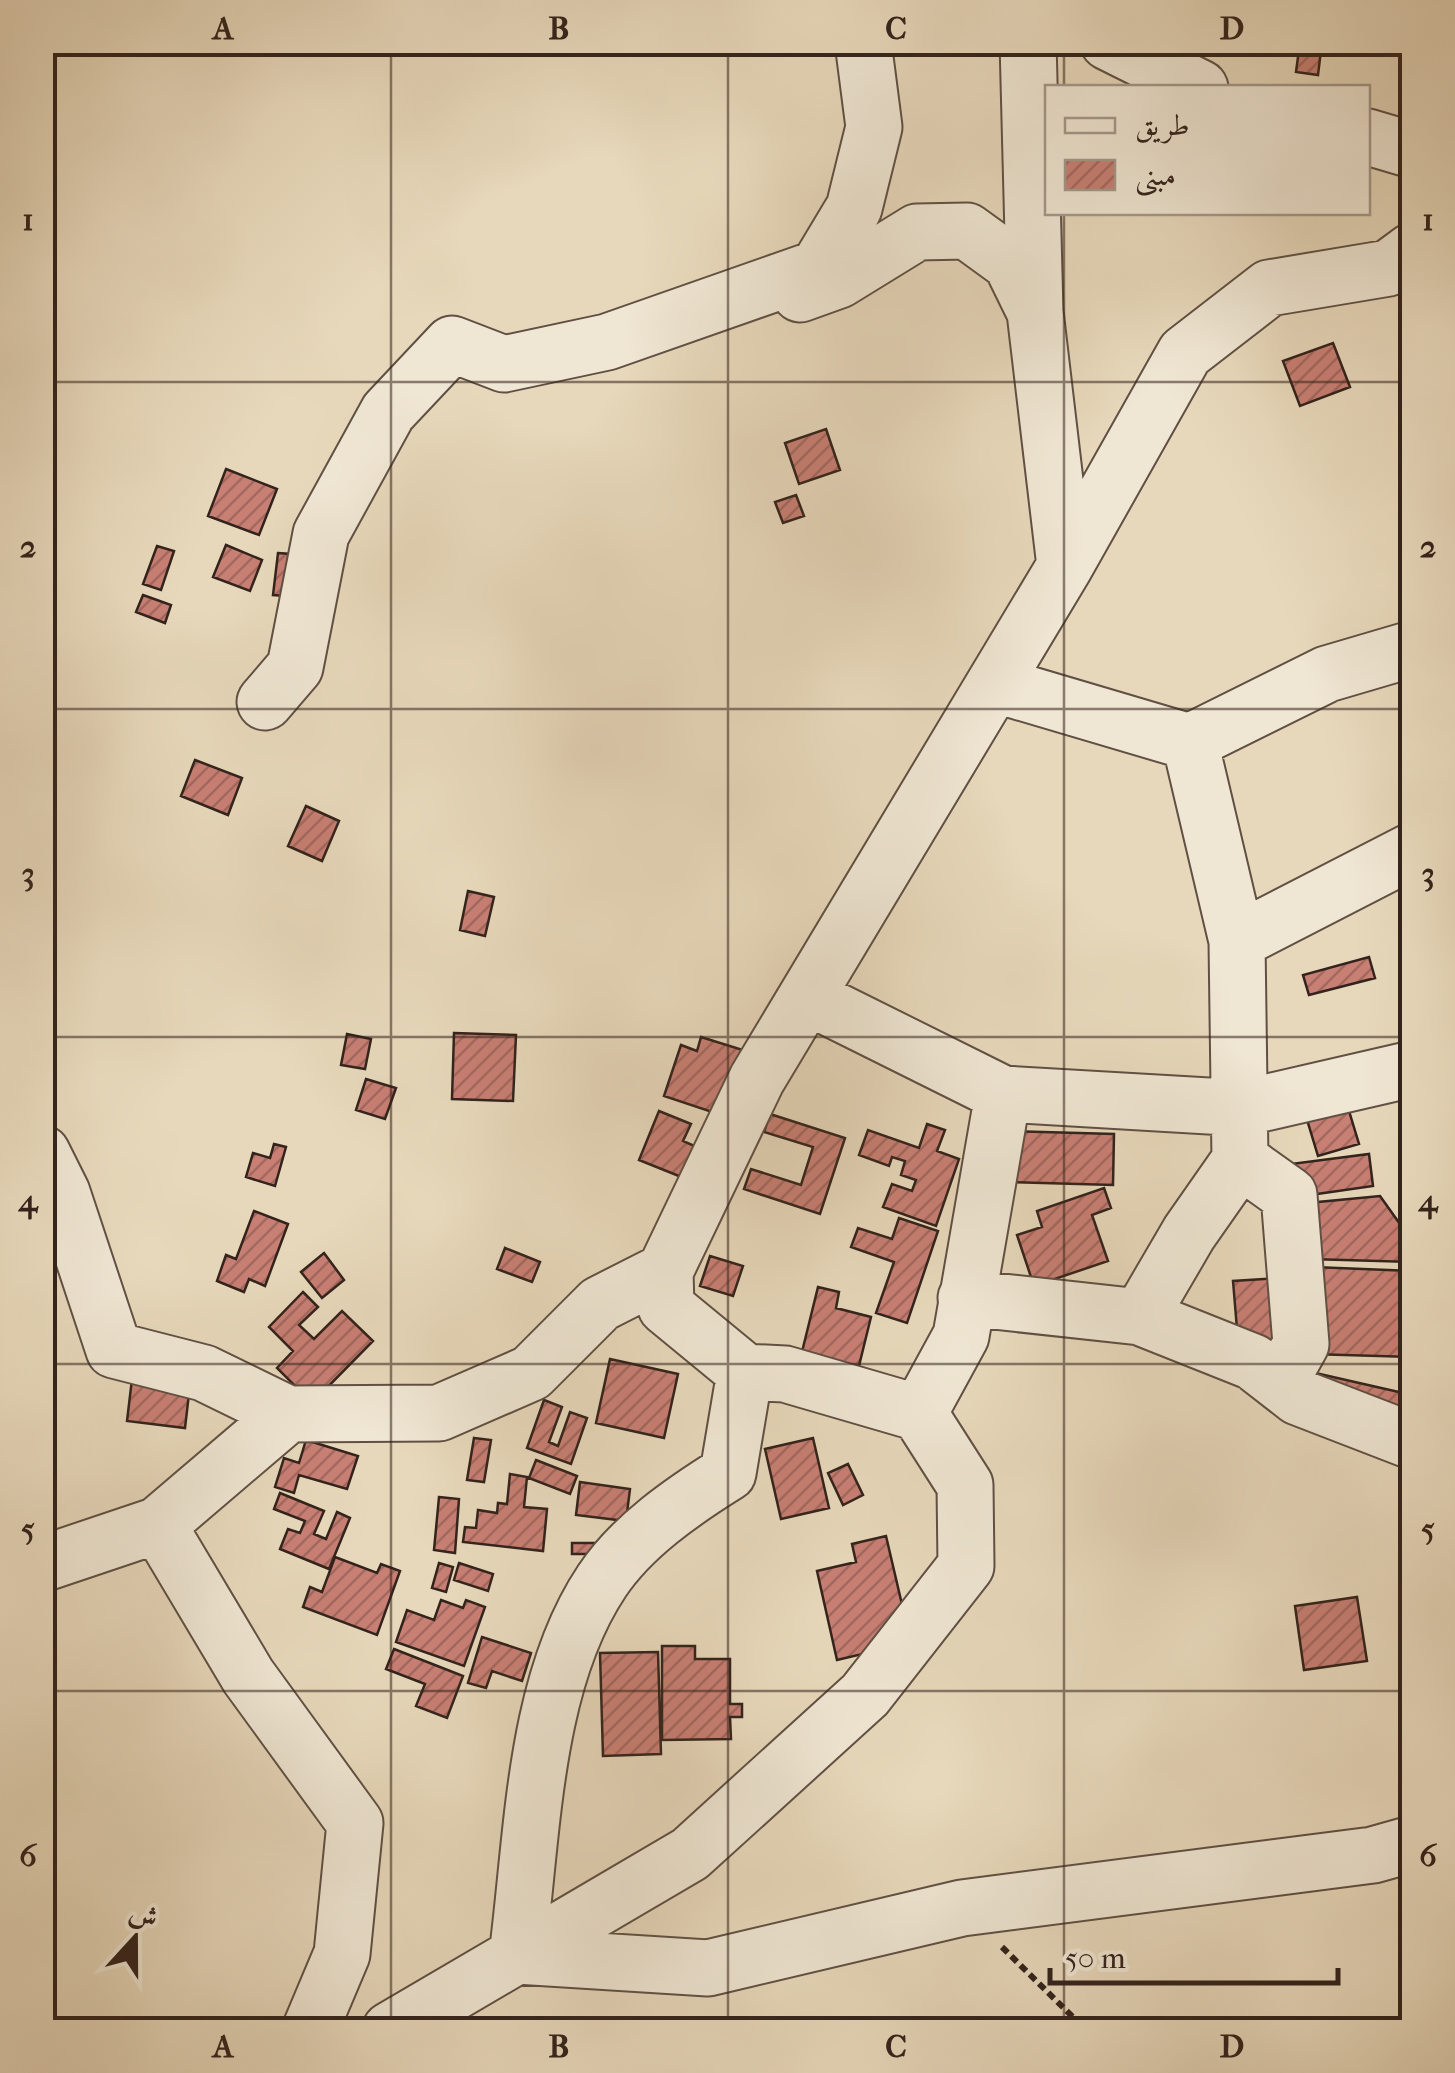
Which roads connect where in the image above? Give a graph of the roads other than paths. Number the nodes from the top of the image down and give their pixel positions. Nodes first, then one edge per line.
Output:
1 (863, 42) edge
2 (1028, 42) edge
3 (1108, 42) edge
4 (1194, 85) edge
5 (1370, 138) edge
6 (1412, 150) edge
7 (1412, 252) edge
8 (760, 288) junction
9 (1036, 312) junction
10 (1065, 566) junction
11 (1412, 649) edge
12 (997, 685) junction
13 (264, 702) dead end
14 (1190, 742) junction
15 (1412, 851) edge
16 (1238, 941) junction
17 (808, 997) junction
18 (1412, 1069) edge
19 (1003, 1094) junction
20 (1242, 1134) junction
21 (42, 1153) edge
22 (665, 1271) junction
23 (966, 1298) junction
24 (1140, 1316) junction
25 (745, 1372) junction
26 (1280, 1380) junction
27 (919, 1412) junction
28 (288, 1414) junction
29 (1412, 1441) edge
30 (158, 1525) junction
31 (42, 1564) edge
32 (1412, 1844) edge
33 (518, 1956) junction
34 (310, 2030) edge
35 (390, 2030) edge

1 - 8 street
2 - 9 street
3 - 4 street
5 - 6 street
7 - 10 street
8 - 9 street
8 - 13 street
9 - 10 street
10 - 12 street
11 - 14 street
12 - 14 street
12 - 17 street
14 - 16 street
15 - 16 street
16 - 20 street
17 - 19 street
17 - 22 street
18 - 20 street
19 - 20 street
19 - 23 street
20 - 24 street
20 - 26 street
21 - 28 street
22 - 25 street
22 - 28 street
23 - 24 street
23 - 27 street
24 - 26 street
25 - 27 street
25 - 33 street
26 - 29 street
27 - 33 street
28 - 30 street
30 - 31 street
30 - 34 street
32 - 33 street
33 - 35 street

